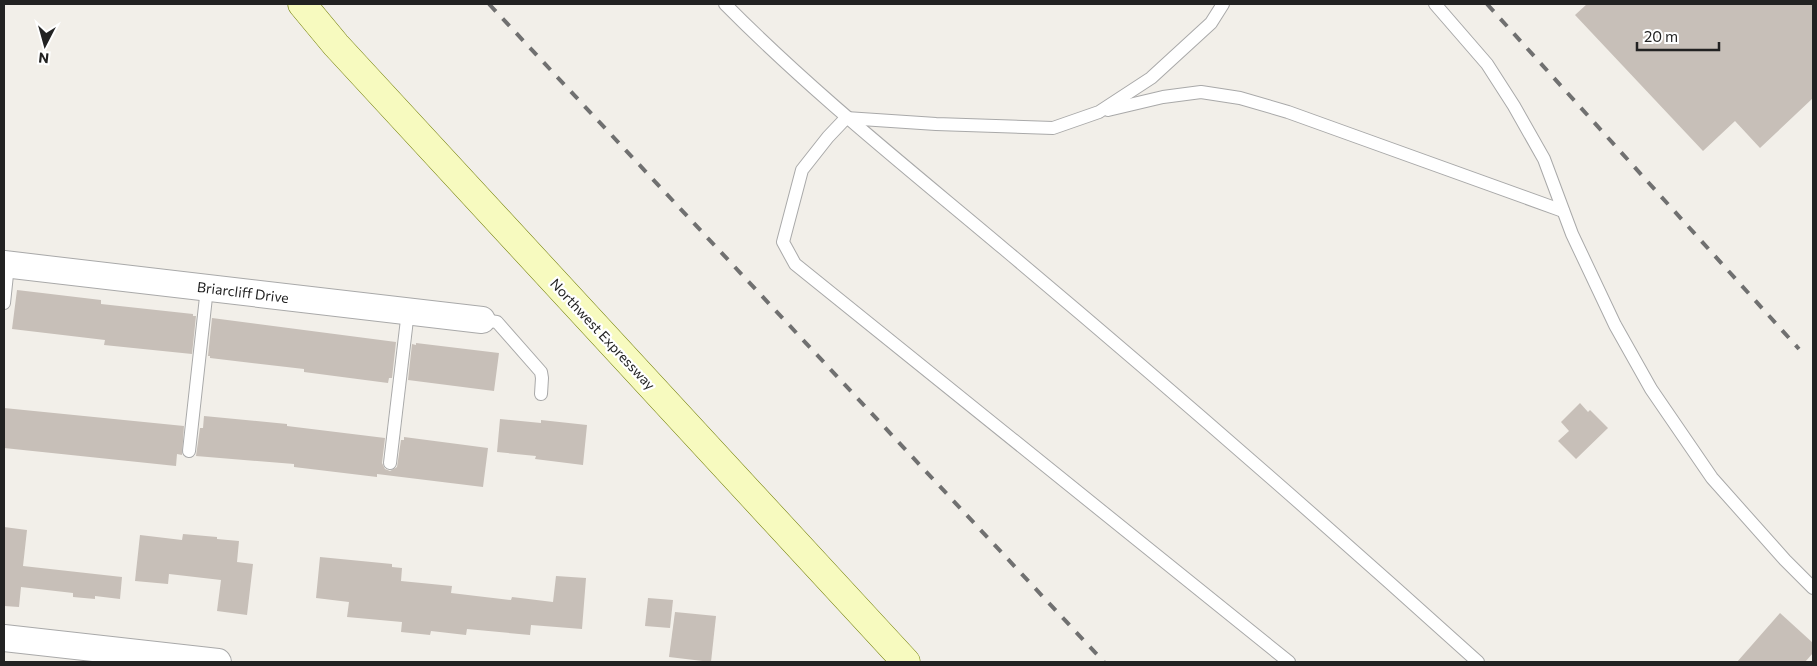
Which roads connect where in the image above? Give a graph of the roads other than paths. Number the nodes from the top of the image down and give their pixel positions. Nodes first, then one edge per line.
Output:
1 (302, 4) edge
2 (725, 4) edge
3 (1223, 4) edge
4 (1435, 4) edge
5 (1099, 112) junction
6 (846, 118) junction
7 (1563, 211) junction
8 (6, 264) edge
9 (207, 288) junction
10 (4, 303) edge
11 (408, 311) junction
12 (482, 320) joint
13 (541, 394) dead end
14 (189, 451) dead end
15 (390, 463) dead end
16 (1813, 588) edge
17 (4, 638) edge
18 (206, 662) edge
19 (906, 662) edge
20 (1290, 662) edge
21 (1478, 662) edge

1 - 19 main road, Northwest Expressway
2 - 6 lane
3 - 5 lane
4 - 7 lane
5 - 6 lane
5 - 7 lane
6 - 20 lane
6 - 21 lane
7 - 16 lane
8 - 9 street, Briarcliff Drive
8 - 10 lane
9 - 11 street, Briarcliff Drive
9 - 14 lane
11 - 12 street, Briarcliff Drive
11 - 15 lane
12 - 13 lane
17 - 18 street

